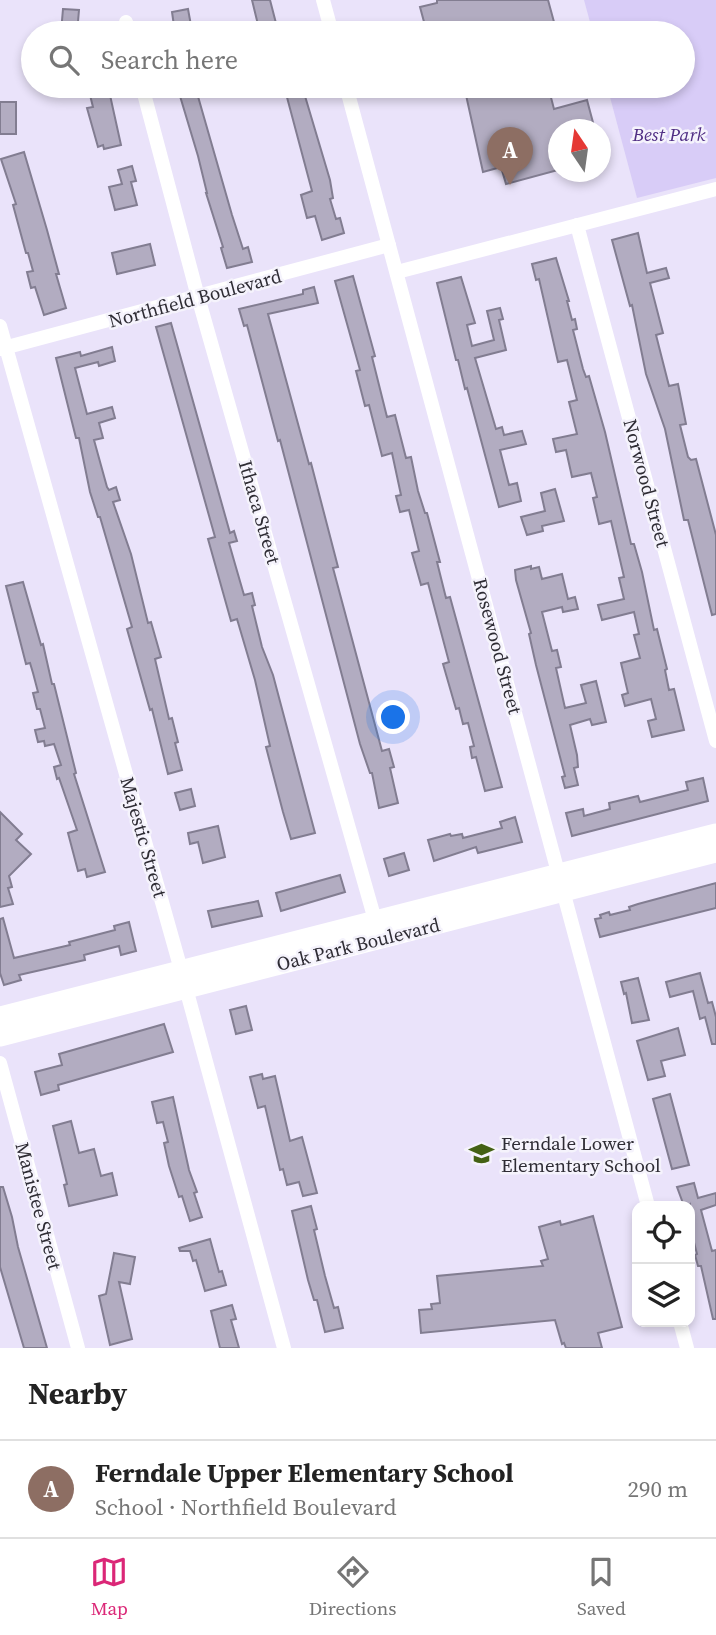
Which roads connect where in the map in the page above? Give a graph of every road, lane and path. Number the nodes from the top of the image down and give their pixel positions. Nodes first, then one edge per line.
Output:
1 (323, 0) edge
2 (329, 21) edge
3 (145, 98) edge
4 (349, 98) edge
5 (716, 189) edge
6 (577, 225) junction
7 (389, 245) junction
8 (397, 272) junction
9 (198, 297) junction
10 (0, 326) edge
11 (3, 349) edge
12 (716, 741) edge
13 (716, 834) edge
14 (716, 852) edge
15 (561, 882) junction
16 (378, 930) junction
17 (184, 979) junction
18 (0, 1017) edge
19 (0, 1036) edge
20 (0, 1063) edge
21 (647, 1201) edge
22 (681, 1327) edge
23 (78, 1348) edge
24 (284, 1348) edge
25 (687, 1348) edge

1 - 2 street
3 - 9 street, Ithaca Street
4 - 7 street, Rosewood Street
5 - 6 street
6 - 8 street
6 - 12 street, Norwood Street
7 - 8 street, Rosewood Street
7 - 9 street, Northfield Boulevard
8 - 15 street, Rosewood Street
9 - 11 street, Northfield Boulevard
9 - 16 street, Ithaca Street
10 - 11 street, Majestic Street
11 - 17 street, Majestic Street
13 - 15 street, Oak Park Boulevard
14 - 15 street, Oak Park Boulevard
15 - 16 street, Oak Park Boulevard
15 - 21 street, Rosewood Street
16 - 17 street, Oak Park Boulevard
17 - 18 street, Oak Park Boulevard
17 - 19 street, Oak Park Boulevard
17 - 24 street, Majestic Street
20 - 23 street, Manistee Street
22 - 25 street

